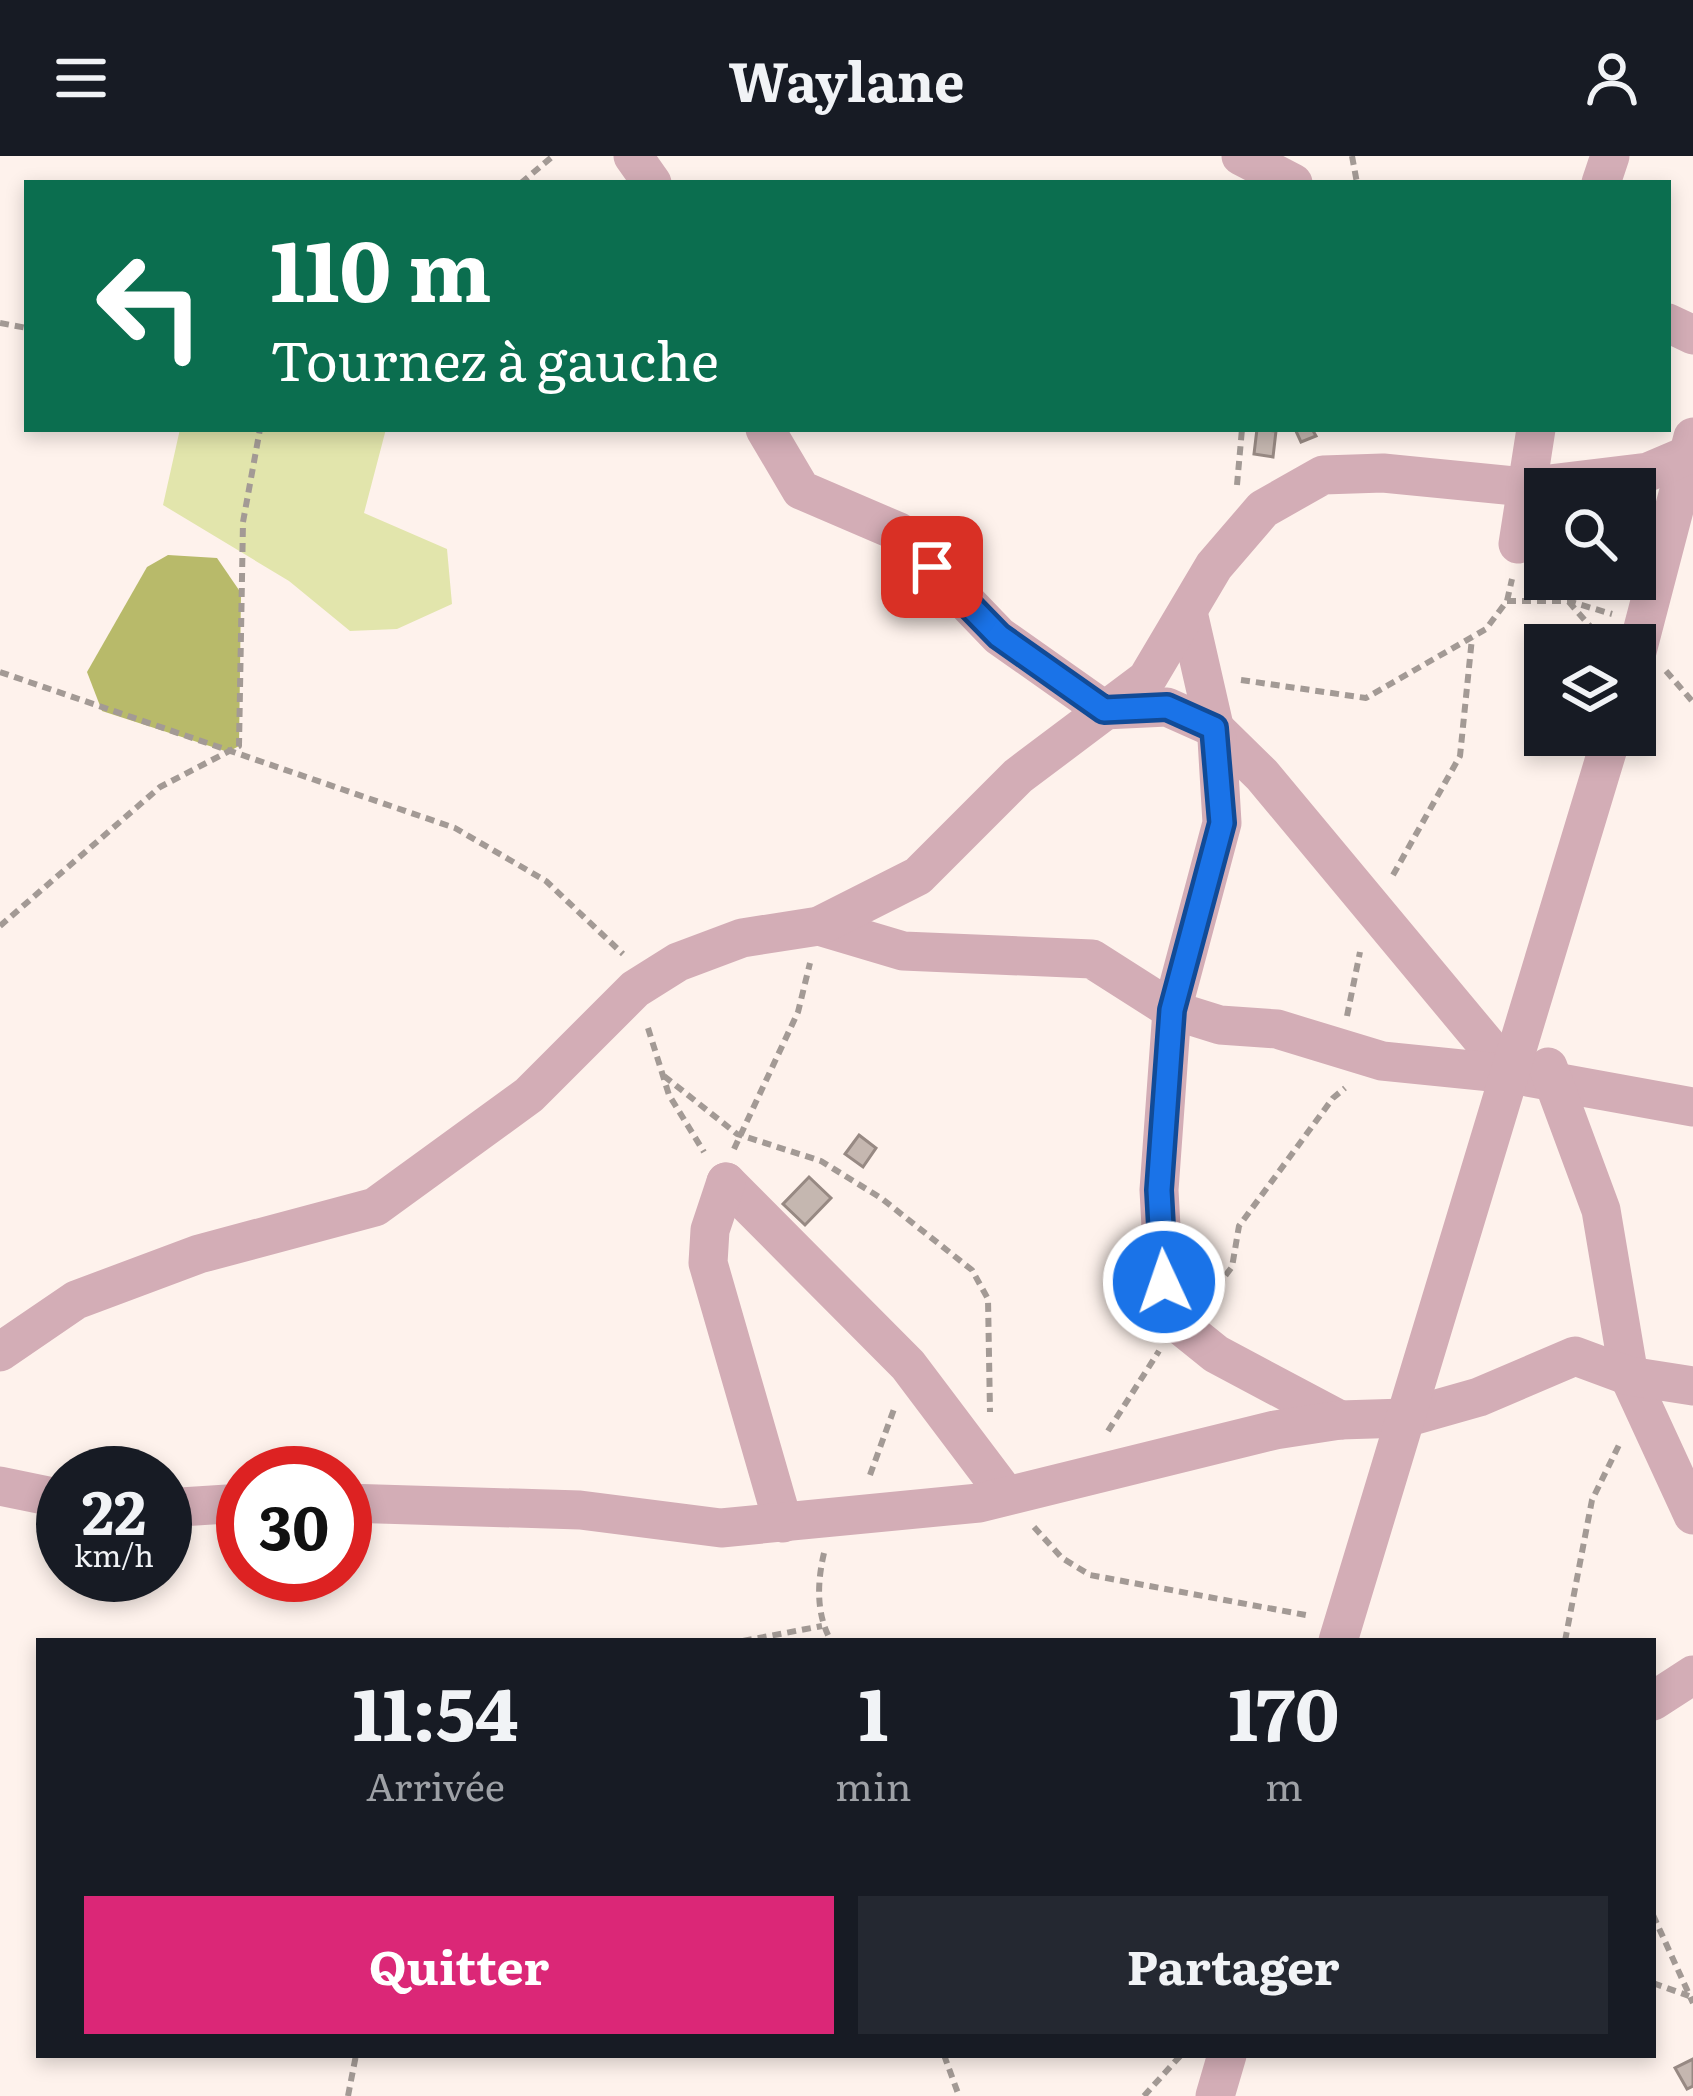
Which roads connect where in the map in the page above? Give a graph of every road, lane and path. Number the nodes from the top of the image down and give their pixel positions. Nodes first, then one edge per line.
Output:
1 (553, 156) edge
2 (1241, 156) edge
3 (523, 180) edge
4 (1287, 180) edge
5 (259, 432) edge
6 (767, 432) edge
7 (1242, 432) edge
8 (1535, 432) edge
9 (1690, 446) edge
10 (1529, 468) edge
11 (1654, 468) edge
12 (1524, 487) edge
13 (1235, 496) dead end
14 (1524, 501) edge
15 (1518, 544) joint
16 (1508, 601) junction
17 (1568, 601) junction
18 (1647, 611) junction
19 (1188, 612) junction
20 (1588, 624) edge
21 (1644, 624) edge
22 (1472, 638) junction
23 (0, 672) edge
24 (1202, 674) junction
25 (1104, 710) junction
26 (1214, 728) junction
27 (228, 752) junction
28 (1606, 756) edge
29 (1373, 911) junction
30 (0, 926) edge
31 (819, 926) junction
32 (635, 989) junction
33 (1532, 1005) junction
34 (1172, 1010) junction
35 (1350, 1052) junction
36 (1511, 1074) junction
37 (664, 1076) junction
38 (1551, 1082) junction
39 (1693, 1108) edge
40 (737, 1134) junction
41 (726, 1182) junction
42 (1180, 1325) junction
43 (0, 1352) edge
44 (1629, 1376) junction
45 (1693, 1386) edge
46 (1405, 1418) junction
47 (1340, 1420) junction
48 (994, 1433) dead end
49 (1622, 1441) dead end
50 (1076, 1476) junction
51 (0, 1486) edge
52 (36, 1493) edge
53 (1006, 1495) junction
54 (372, 1504) edge
55 (1693, 1515) edge
56 (783, 1523) junction
57 (823, 1626) dead end
58 (1341, 1632) edge
59 (759, 1638) edge
60 (1566, 1638) edge
61 (1693, 1675) edge
62 (1656, 1699) edge
63 (1656, 1921) edge
64 (1656, 1985) edge
65 (1692, 1998) edge
66 (355, 2058) edge
67 (945, 2058) edge
68 (1178, 2058) edge
69 (1226, 2058) edge
70 (348, 2096) edge
71 (959, 2096) edge
72 (1144, 2096) edge
73 (1215, 2096) edge

1 - 3 path
2 - 4 street
5 - 27 path
6 - 25 street
7 - 13 path
8 - 10 street
9 - 11 street
9 - 18 street
12 - 19 street
14 - 15 street
15 - 16 path
16 - 17 path
16 - 22 path
17 - 18 path
17 - 20 path
18 - 21 street
19 - 24 street
19 - 25 street
22 - 24 path
22 - 29 path
23 - 27 path
24 - 26 street
25 - 26 street
25 - 31 street
26 - 29 street
26 - 34 street
27 - 30 path
27 - 32 path
28 - 33 street
29 - 35 path
29 - 36 street
31 - 32 street
31 - 34 street
31 - 40 path
32 - 37 path
32 - 43 street
33 - 36 street
33 - 38 street
34 - 35 street
34 - 42 street
35 - 36 street
35 - 42 path
36 - 38 street
36 - 46 street
37 - 40 path
37 - 41 path
38 - 39 street
38 - 44 street
40 - 41 path
40 - 48 path
41 - 53 street
41 - 56 street
42 - 47 street
42 - 50 path
44 - 45 street
44 - 46 street
44 - 55 street
46 - 47 street
46 - 58 street
47 - 50 street
49 - 60 path
50 - 53 street
51 - 52 street
53 - 56 street
53 - 58 path
54 - 56 street
57 - 59 path
61 - 62 street
63 - 65 path
64 - 65 path
66 - 70 path
67 - 71 path
68 - 72 path
69 - 73 street

